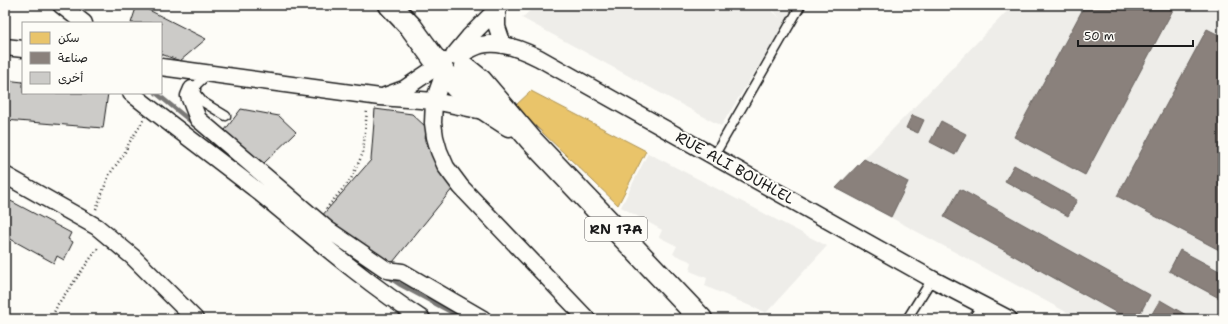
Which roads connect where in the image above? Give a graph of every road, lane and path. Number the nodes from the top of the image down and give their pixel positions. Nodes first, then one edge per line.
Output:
1 (61, 5) edge
2 (390, 5) edge
3 (801, 5) edge
4 (499, 7) edge
5 (83, 22) edge
6 (503, 46) junction
7 (5, 47) edge
8 (22, 49) edge
9 (162, 67) edge
10 (452, 68) junction
11 (208, 74) junction
12 (192, 89) junction
13 (134, 96) edge
14 (380, 97) junction
15 (434, 101) junction
16 (367, 109) dead end
17 (491, 113) junction
18 (226, 116) dead end
19 (531, 140) junction
20 (714, 156) junction
21 (5, 175) edge
22 (316, 219) junction
23 (97, 226) junction
24 (932, 279) junction
25 (982, 304) junction
26 (5, 317) edge
27 (9, 319) edge
28 (51, 319) edge
29 (195, 319) edge
30 (422, 319) edge
31 (483, 319) edge
32 (587, 319) edge
33 (701, 319) edge
34 (907, 319) edge
35 (973, 319) edge
36 (1009, 319) edge

1 - 5 street
2 - 10 main road, RN 17A
3 - 20 lane
4 - 6 street
4 - 10 street
6 - 10 street
6 - 20 street, RUE ALI BOUHLEL
7 - 8 street
9 - 11 street
10 - 14 street
10 - 15 street
10 - 17 main road, RN 17A
10 - 19 main road, RN 17A
11 - 12 lane
11 - 14 street
12 - 18 lane
12 - 22 street
13 - 23 path
13 - 30 street
14 - 15 street
15 - 17 street
15 - 32 street
16 - 22 path
17 - 19 main road, RN 17A
19 - 33 main road, RN 17A
20 - 24 street, RUE ALI BOUHLEL
21 - 23 street
22 - 31 street
23 - 28 path
23 - 29 street
24 - 25 street, RUE ALI BOUHLEL
24 - 34 lane
25 - 35 lane
25 - 36 street, RUE ALI BOUHLEL
26 - 27 path

